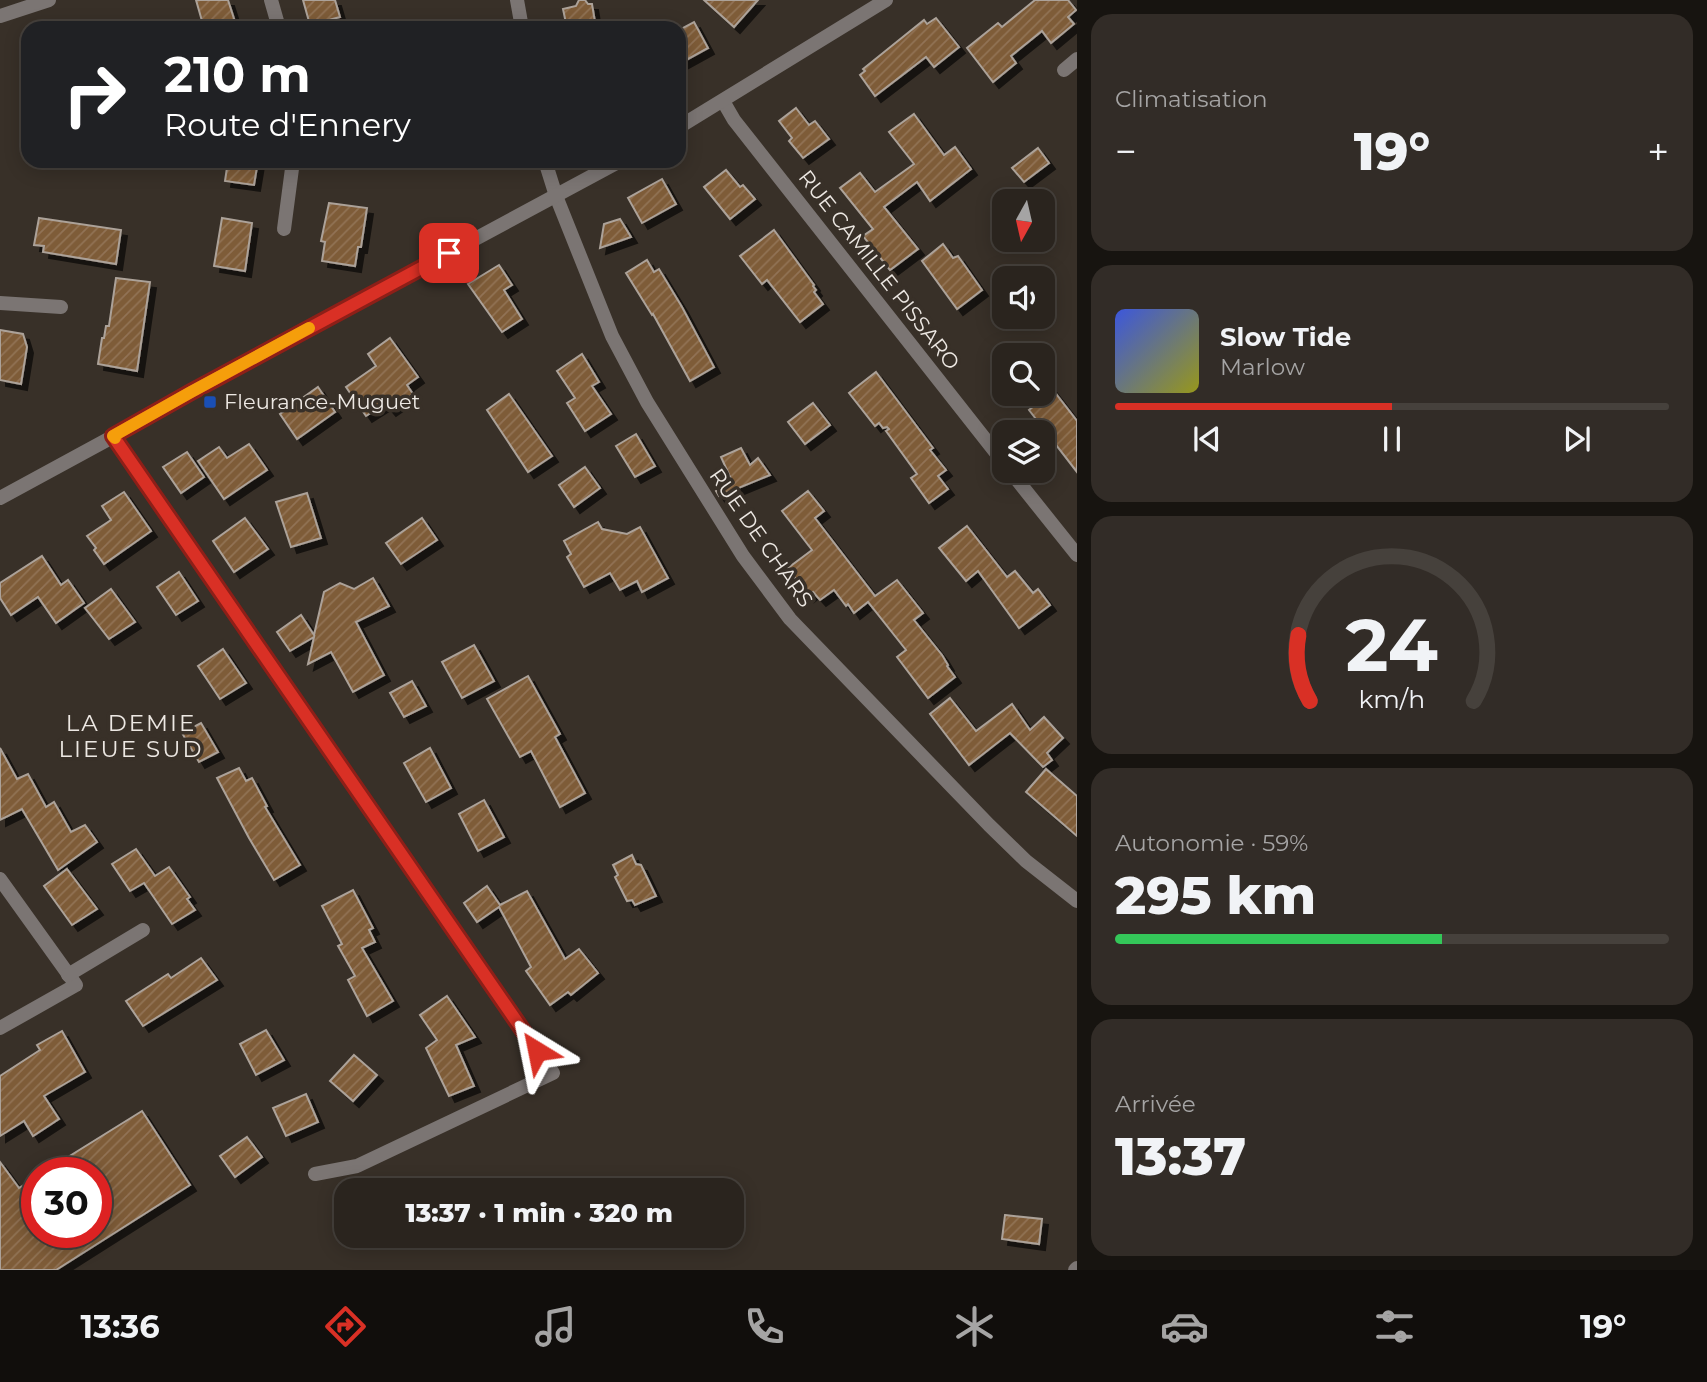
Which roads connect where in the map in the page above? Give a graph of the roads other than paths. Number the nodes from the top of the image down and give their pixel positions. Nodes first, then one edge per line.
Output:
1 (49, 0) edge
2 (271, 0) edge
3 (517, 0) edge
4 (886, 0) edge
5 (0, 16) edge
6 (277, 21) edge
7 (521, 21) edge
8 (1077, 59) edge
9 (1064, 70) dead end
10 (723, 101) junction
11 (686, 123) edge
12 (292, 168) edge
13 (546, 168) edge
14 (607, 168) edge
15 (556, 196) junction
16 (284, 229) dead end
17 (0, 303) edge
18 (61, 307) dead end
19 (113, 436) junction
20 (992, 448) edge
21 (1020, 483) edge
22 (0, 498) edge
23 (1077, 555) edge
24 (0, 879) edge
25 (1077, 901) edge
26 (143, 930) dead end
27 (72, 980) junction
28 (0, 1028) edge
29 (315, 1174) dead end

1 - 5 street
2 - 6 street
3 - 7 street
4 - 10 street
8 - 9 street
10 - 11 street
10 - 20 street, RUE CAMILLE PISSARO
12 - 16 street
13 - 15 street, RUE DE CHARS
14 - 15 street
15 - 19 street
15 - 25 street, RUE DE CHARS
17 - 18 street
19 - 22 street
19 - 29 street
21 - 23 street
24 - 27 street
26 - 27 street
27 - 28 street

